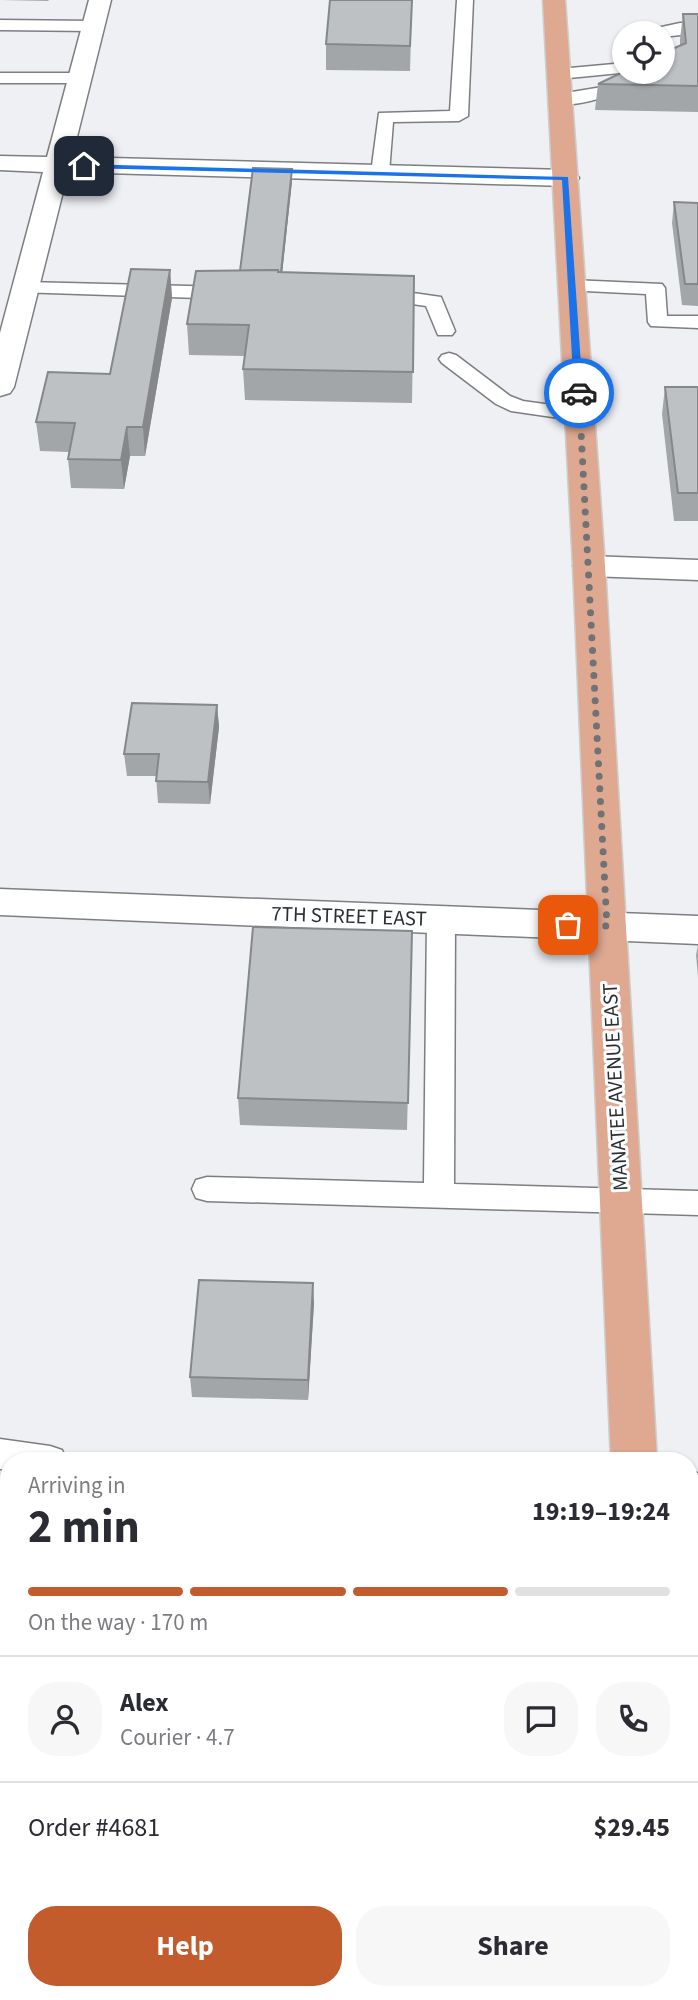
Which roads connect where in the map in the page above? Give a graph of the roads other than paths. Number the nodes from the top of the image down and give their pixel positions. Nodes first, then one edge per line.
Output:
1 (100, 0) edge
2 (465, 0) edge
3 (554, 0) edge
4 (0, 25) edge
5 (93, 26) junction
6 (675, 28) edge
7 (698, 28) edge
8 (612, 72) edge
9 (0, 78) edge
10 (80, 78) junction
11 (624, 84) edge
12 (560, 87) junction
13 (0, 163) edge
14 (57, 165) junction
15 (380, 173) junction
16 (566, 178) junction
17 (572, 286) junction
18 (25, 288) junction
19 (243, 293) edge
20 (363, 294) edge
21 (698, 322) edge
22 (445, 331) dead end
23 (449, 359) dead end
24 (0, 387) edge
25 (580, 415) junction
26 (589, 566) junction
27 (698, 570) edge
28 (0, 902) edge
29 (441, 919) junction
30 (607, 926) junction
31 (698, 930) edge
32 (207, 1189) dead end
33 (439, 1196) junction
34 (620, 1200) junction
35 (698, 1203) edge
36 (634, 1452) edge

1 - 5 street
2 - 15 lane
3 - 12 main road, MANATEE AVENUE EAST
4 - 5 lane
5 - 10 street
6 - 7 lane
8 - 12 lane
9 - 10 lane
10 - 14 street
11 - 12 lane
12 - 16 main road, MANATEE AVENUE EAST
13 - 14 street
14 - 15 street
14 - 18 street
15 - 16 street
16 - 17 main road, MANATEE AVENUE EAST
17 - 21 lane
17 - 25 main road, MANATEE AVENUE EAST
18 - 19 lane
18 - 24 street
20 - 22 lane
23 - 25 lane
25 - 26 main road, MANATEE AVENUE EAST
26 - 27 street
26 - 30 main road, MANATEE AVENUE EAST
28 - 29 street, 7TH STREET EAST
29 - 30 street, 7TH STREET EAST
29 - 33 lane
30 - 31 street, 7TH STREET EAST
30 - 34 main road, MANATEE AVENUE EAST
32 - 33 lane
33 - 34 lane
34 - 35 lane
34 - 36 main road, MANATEE AVENUE EAST

